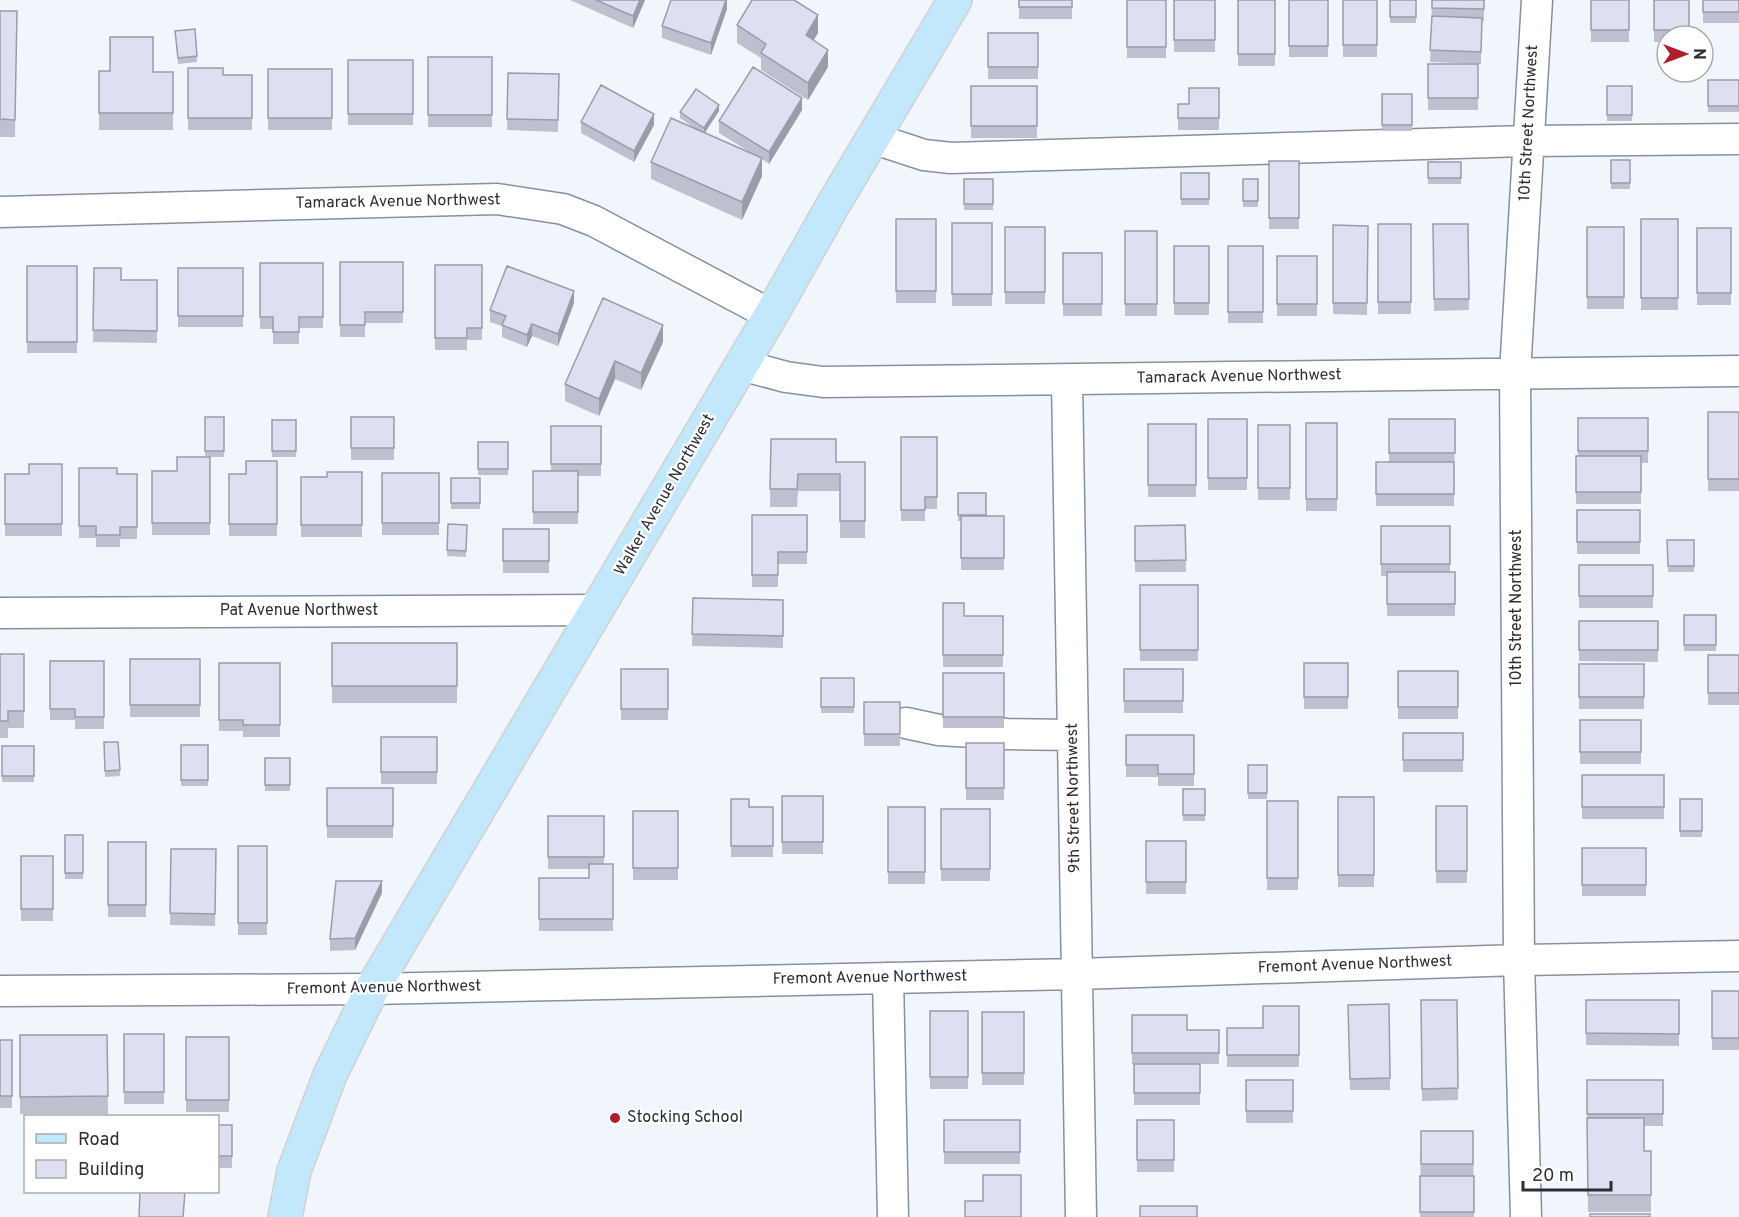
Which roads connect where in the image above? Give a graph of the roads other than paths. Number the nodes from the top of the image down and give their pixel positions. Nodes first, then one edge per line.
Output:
1 (955, 0) edge
2 (1537, 0) edge
3 (872, 138) junction
4 (1739, 139) edge
5 (1528, 141) junction
6 (0, 212) edge
7 (771, 315) junction
8 (741, 365) junction
9 (1739, 371) edge
10 (1515, 373) junction
11 (1067, 380) junction
12 (597, 610) junction
13 (0, 613) edge
14 (906, 723) dead end
15 (1073, 735) junction
16 (1739, 956) edge
17 (1519, 960) junction
18 (1077, 974) junction
19 (888, 978) junction
20 (372, 989) junction
21 (0, 991) edge
22 (285, 1217) edge
23 (893, 1217) edge
24 (1081, 1217) edge
25 (1526, 1217) edge

1 - 3 main road, Walker Avenue Northwest
2 - 5 street, 10th Street Northwest
3 - 5 street
3 - 7 main road, Walker Avenue Northwest
4 - 5 street
5 - 10 street, 10th Street Northwest
6 - 7 street, Tamarack Avenue Northwest
7 - 8 main road, Walker Avenue Northwest
8 - 11 street, Tamarack Avenue Northwest
8 - 12 main road, Walker Avenue Northwest
9 - 10 street, Tamarack Avenue Northwest
10 - 11 street, Tamarack Avenue Northwest
10 - 17 street, 10th Street Northwest
11 - 15 street, 9th Street Northwest
12 - 13 street, Pat Avenue Northwest
12 - 20 main road, Walker Avenue Northwest
14 - 15 street
15 - 18 street, 9th Street Northwest
16 - 17 street, Fremont Avenue Northwest
17 - 18 street, Fremont Avenue Northwest
17 - 25 street, 10th Street Northwest
18 - 19 street, Fremont Avenue Northwest
18 - 24 street, 9th Street Northwest
19 - 20 street, Fremont Avenue Northwest
19 - 23 street
20 - 21 street, Fremont Avenue Northwest
20 - 22 main road, Walker Avenue Northwest

